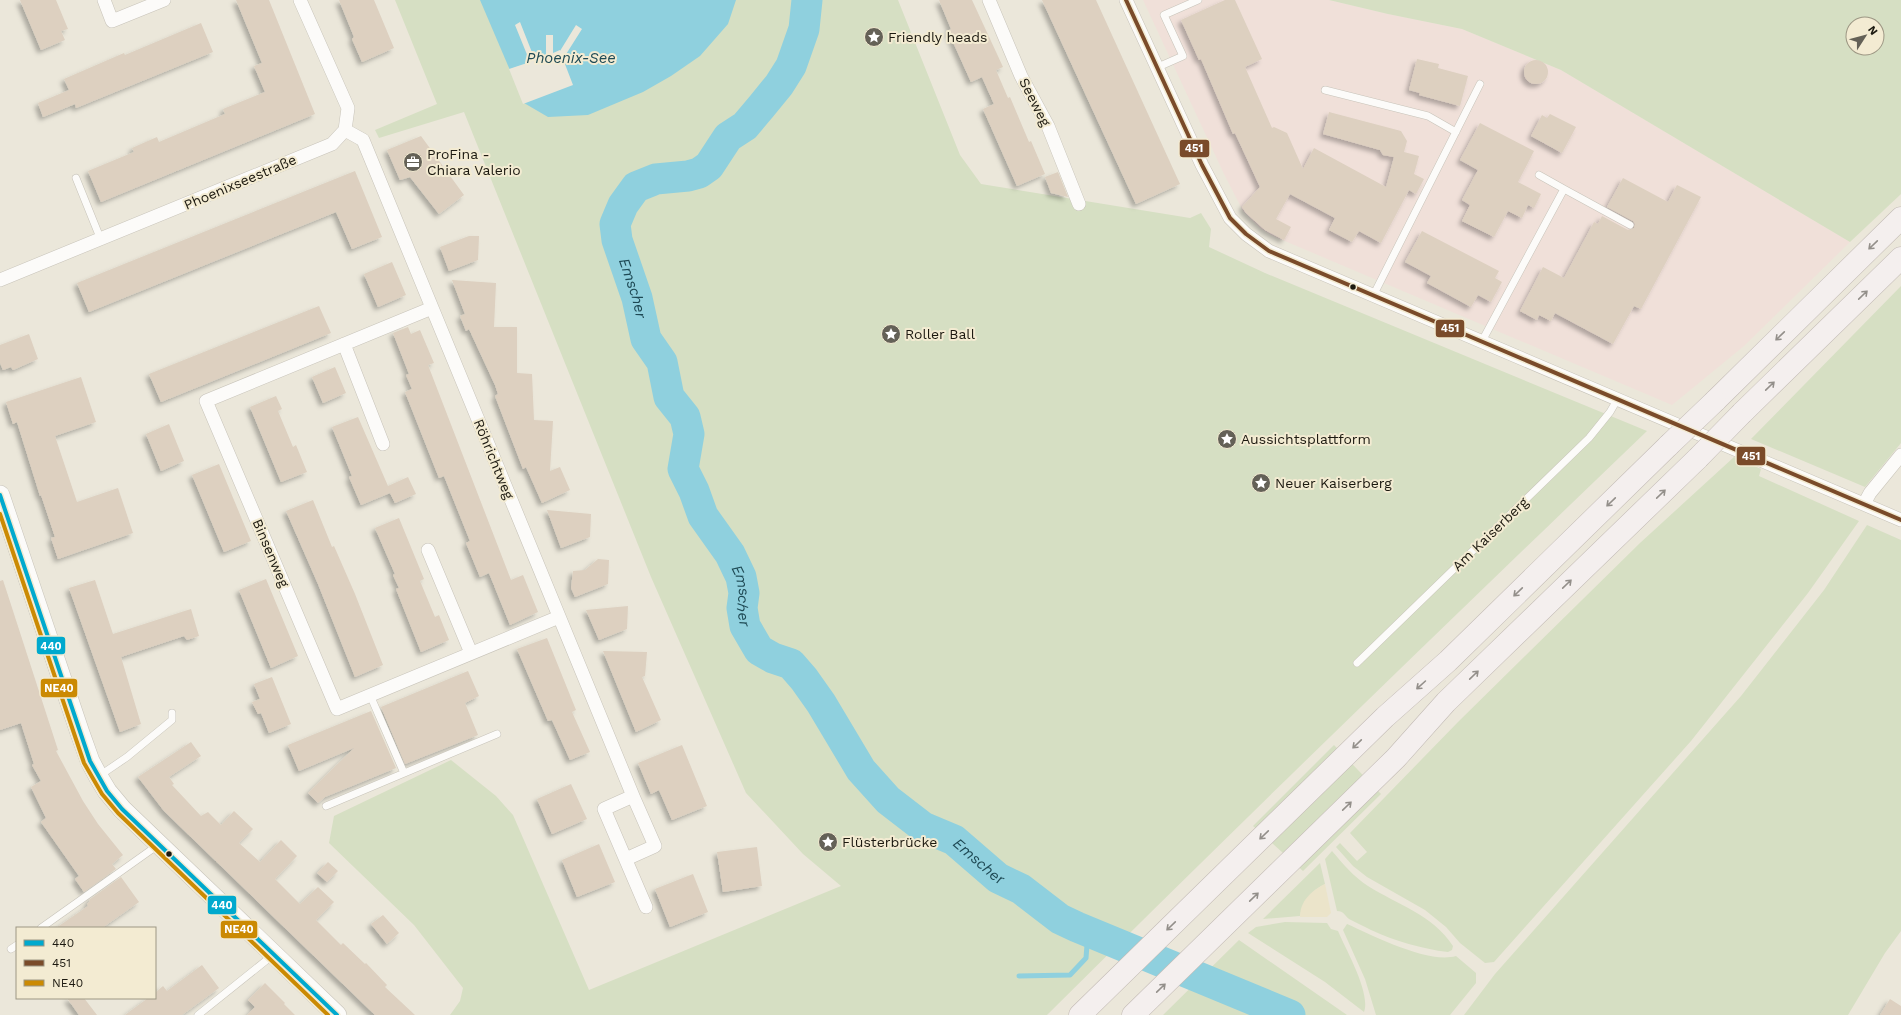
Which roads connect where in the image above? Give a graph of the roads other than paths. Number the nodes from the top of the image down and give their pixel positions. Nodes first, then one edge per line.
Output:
1 (104, 0) edge
2 (164, 0) edge
3 (300, 0) edge
4 (989, 0) edge
5 (1126, 0) edge
6 (1198, 0) edge
7 (1158, 67) junction
8 (1480, 84) dead end
9 (1325, 90) dead end
10 (345, 130) junction
11 (1456, 132) junction
12 (1540, 175) dead end
13 (76, 178) dead end
14 (1564, 189) junction
15 (1079, 204) dead end
16 (1901, 218) edge
17 (1630, 225) dead end
18 (101, 240) junction
19 (1901, 258) edge
20 (0, 280) edge
21 (1373, 296) junction
22 (432, 308) junction
23 (1481, 342) junction
24 (344, 344) junction
25 (1617, 400) junction
26 (383, 444) dead end
27 (1901, 455) edge
28 (0, 495) edge
29 (1864, 504) junction
30 (1901, 520) edge
31 (428, 550) dead end
32 (559, 617) junction
33 (471, 653) junction
34 (1357, 663) dead end
35 (370, 695) junction
36 (172, 713) dead end
37 (497, 734) dead end
38 (404, 773) junction
39 (98, 776) junction
40 (633, 796) junction
41 (326, 806) dead end
42 (158, 845) junction
43 (626, 859) junction
44 (646, 907) dead end
45 (42, 927) edge
46 (274, 954) junction
47 (198, 1015) edge
48 (337, 1015) edge
49 (1080, 1015) edge
50 (1133, 1015) edge

1 - 2 street
3 - 10 street
4 - 15 street, Seeweg
5 - 7 street
6 - 7 lane
7 - 21 street
8 - 11 lane
9 - 11 lane
10 - 18 street, Phoenixseestraße
10 - 22 street, Röhrichtweg
11 - 21 lane
12 - 14 lane
13 - 18 lane
14 - 17 lane
14 - 23 lane
16 -> 49 highway, bridge
18 - 20 street, Phoenixseestraße
50 -> 19 highway, bridge
21 - 23 street
22 - 24 street, Binsenweg
22 - 32 street, Röhrichtweg
23 - 25 street
24 - 26 street
24 - 35 street, Binsenweg
25 - 29 street
25 - 34 lane, Am Kaiserberg
27 - 29 street
28 - 39 main road
29 - 30 street
31 - 33 street
32 - 33 street, Binsenweg
32 - 40 street, Röhrichtweg
33 - 35 street, Binsenweg
35 - 38 lane
36 - 39 lane
37 - 38 lane
38 - 41 lane
39 - 42 main road
40 - 43 street, Röhrichtweg
40 - 43 street
42 - 45 lane
42 - 46 main road
43 - 44 street
46 - 47 lane
46 - 48 main road

